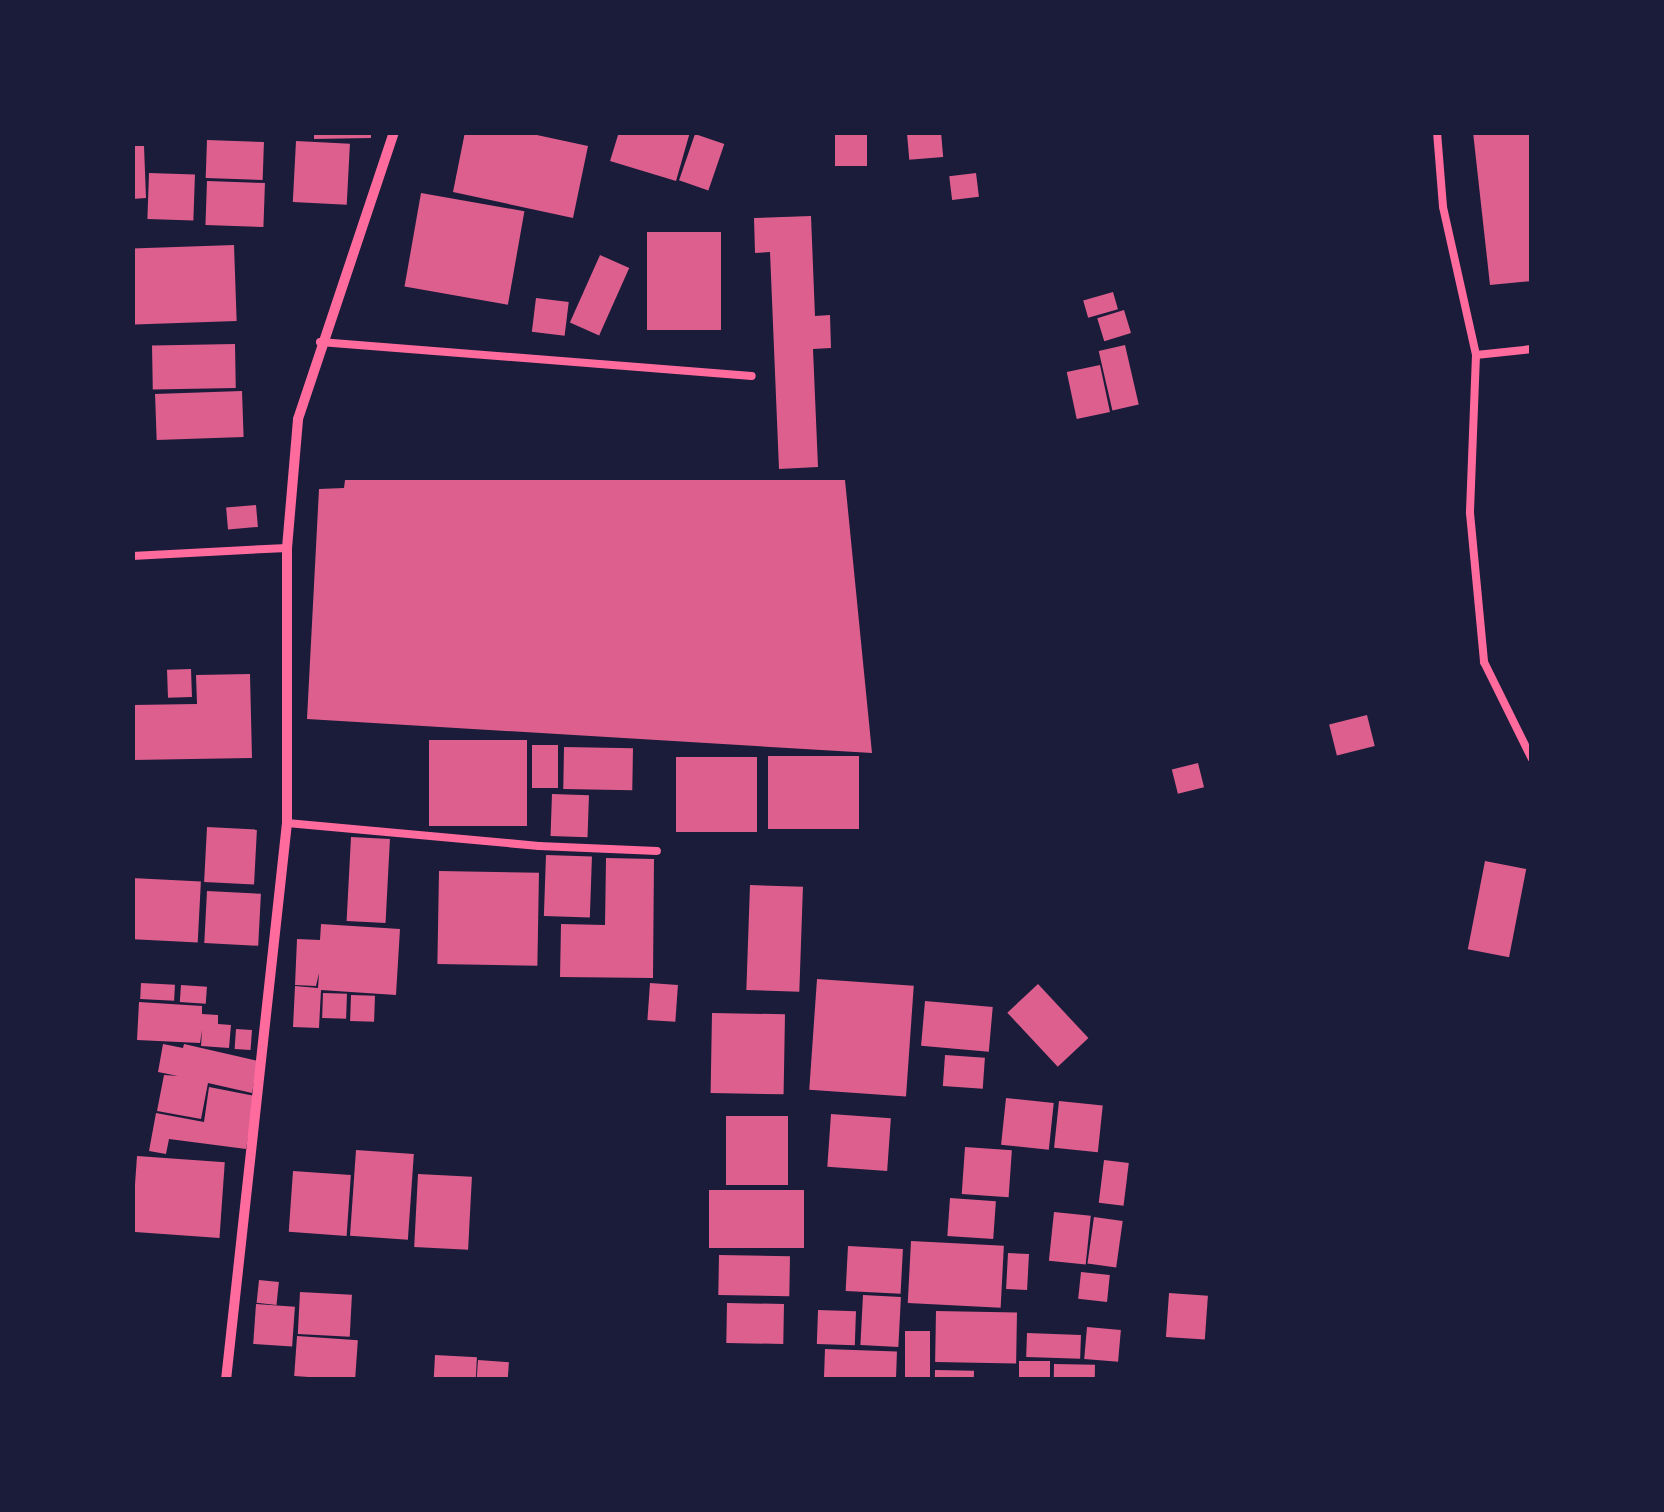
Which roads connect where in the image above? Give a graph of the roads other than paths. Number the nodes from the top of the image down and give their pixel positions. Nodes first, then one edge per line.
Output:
1 (394, 132) edge
2 (1437, 132) edge
3 (320, 342) junction
4 (1532, 349) edge
5 (1476, 356) junction
6 (752, 376) dead end
7 (287, 548) junction
8 (132, 556) edge
9 (1532, 759) edge
10 (287, 822) junction
11 (657, 852) dead end
12 (226, 1380) edge

1 - 3 street
2 - 5 lane
3 - 6 lane
3 - 7 street
4 - 5 lane
5 - 9 lane
7 - 8 lane
7 - 10 street
10 - 11 lane
10 - 12 street

